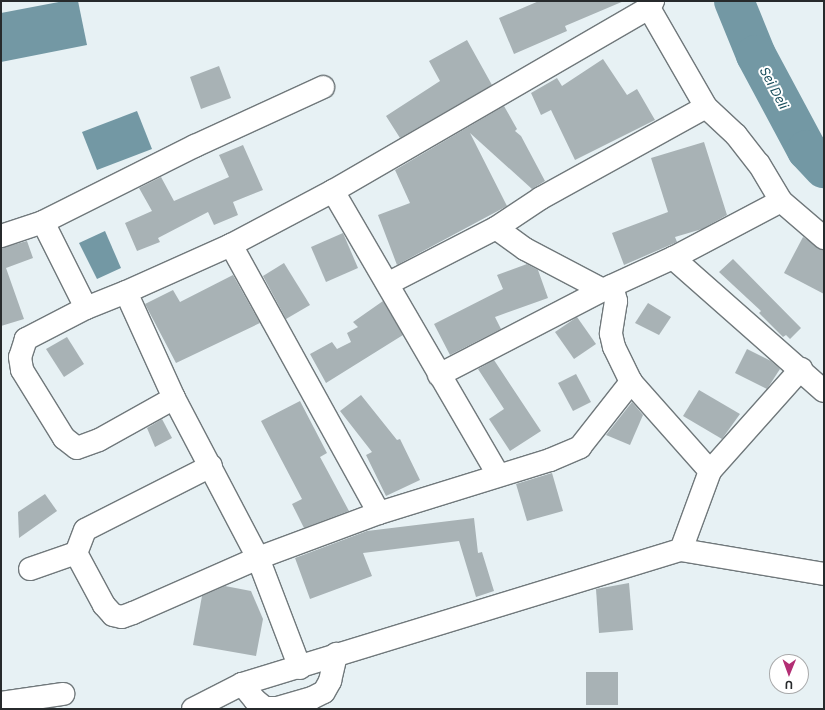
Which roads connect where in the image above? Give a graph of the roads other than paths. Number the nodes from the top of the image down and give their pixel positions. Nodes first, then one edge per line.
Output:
1 (651, 4) edge
2 (323, 87) dead end
3 (706, 107) junction
4 (333, 191) junction
5 (782, 201) junction
6 (44, 222) junction
7 (496, 228) junction
8 (1, 236) edge
9 (824, 238) edge
10 (231, 245) junction
11 (673, 258) junction
12 (389, 283) junction
13 (608, 288) junction
14 (126, 292) junction
15 (86, 308) junction
16 (801, 369) junction
17 (439, 375) junction
18 (631, 382) junction
19 (824, 391) edge
20 (174, 398) junction
21 (211, 466) junction
22 (710, 471) junction
23 (498, 474) junction
24 (379, 513) junction
25 (681, 550) junction
26 (76, 553) junction
27 (258, 558) junction
28 (30, 569) dead end
29 (824, 574) edge
30 (336, 654) junction
31 (300, 668) junction
32 (242, 684) junction
33 (63, 694) dead end
34 (1, 703) edge
35 (193, 709) edge

1 - 3 street
1 - 4 street
2 - 6 street
3 - 5 street
3 - 7 street
4 - 10 street
4 - 12 street
5 - 9 street
5 - 11 street
6 - 8 street
6 - 15 street
7 - 12 street
7 - 13 street
10 - 14 street
10 - 24 street
11 - 13 street
11 - 16 street
12 - 17 street
13 - 17 street
13 - 18 street
14 - 15 street
14 - 20 street
15 - 20 street
16 - 19 street
16 - 22 street
17 - 23 street
18 - 22 street
18 - 23 street
20 - 21 street
21 - 26 street
21 - 27 street
22 - 25 street
23 - 24 street
24 - 27 street
25 - 29 street
25 - 30 street
26 - 27 street
26 - 28 street
27 - 31 street
30 - 31 street
30 - 32 street
31 - 32 street
32 - 35 street
33 - 34 street

